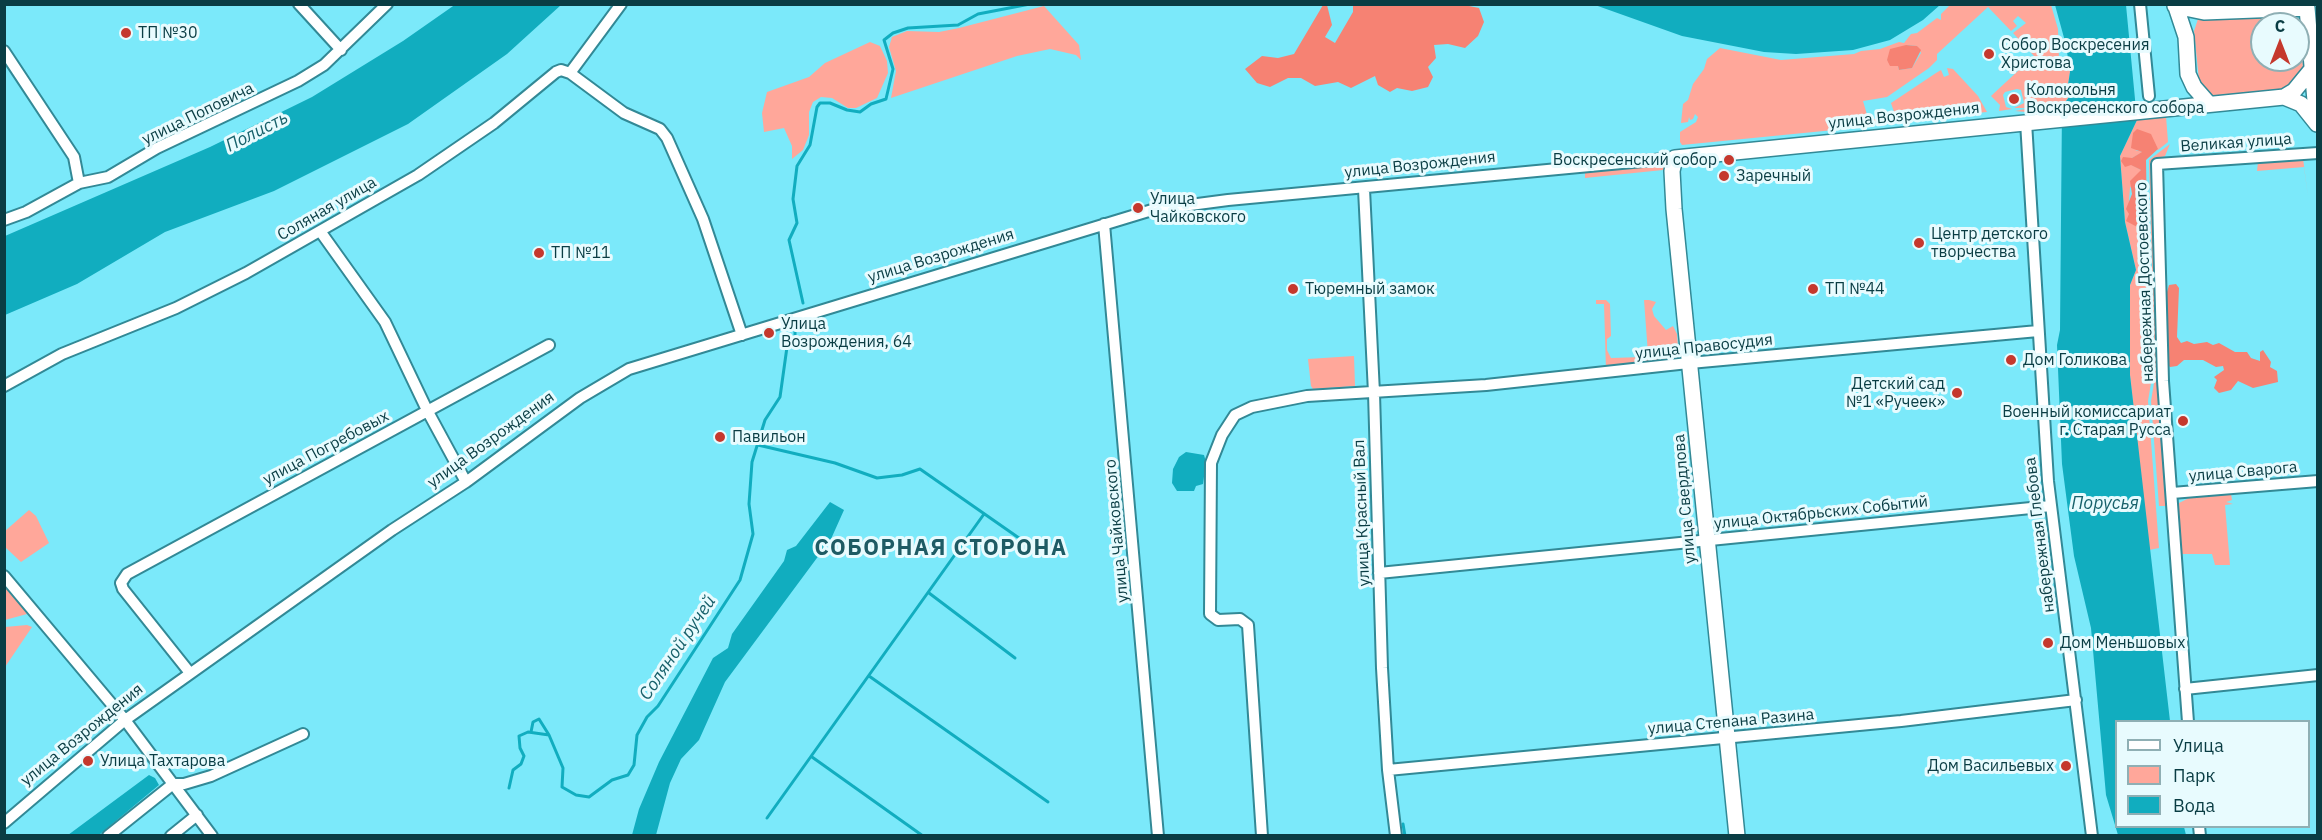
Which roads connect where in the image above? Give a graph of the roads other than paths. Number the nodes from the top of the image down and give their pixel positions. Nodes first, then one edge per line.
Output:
1 (298, 4) edge
2 (387, 4) edge
3 (621, 4) edge
4 (2140, 4) edge
5 (2175, 5) edge
6 (2312, 7) edge
7 (2204, 12) junction
8 (2186, 37) junction
9 (341, 50) junction
10 (4, 51) edge
11 (2312, 69) junction
12 (570, 73) junction
13 (2188, 74) junction
14 (2149, 96) dead end
15 (2284, 97) junction
16 (2209, 104) junction
17 (2162, 108) junction
18 (2032, 122) junction
19 (2317, 124) edge
20 (2318, 133) edge
21 (2318, 153) edge
22 (1675, 159) junction
23 (2157, 164) joint
24 (79, 183) junction
25 (1364, 189) junction
26 (4, 220) edge
27 (1104, 224) junction
28 (321, 231) junction
29 (2038, 331) junction
30 (742, 335) junction
31 (549, 345) dead end
32 (1690, 363) junction
33 (4, 386) edge
34 (1374, 393) junction
35 (427, 410) junction
36 (2318, 480) edge
37 (466, 482) junction
38 (2172, 493) junction
39 (2051, 506) junction
40 (1707, 540) junction
41 (1379, 573) junction
42 (4, 576) edge
43 (190, 674) junction
44 (2318, 675) edge
45 (2185, 689) junction
46 (2076, 700) junction
47 (125, 720) junction
48 (2188, 720) edge
49 (303, 734) dead end
50 (1727, 737) junction
51 (1388, 770) junction
52 (173, 784) junction
53 (197, 815) junction
54 (4, 823) edge
55 (108, 836) edge
56 (171, 836) edge
57 (212, 836) edge
58 (1158, 836) edge
59 (1262, 836) edge
60 (1396, 836) edge
61 (1737, 836) edge
62 (2092, 836) edge

1 - 9 street
2 - 9 street, улица Поповича
3 - 12 street
4 - 14 street
5 - 7 street
5 - 8 street
6 - 7 street
6 - 11 street
7 - 8 street
8 - 13 street
9 - 24 street, улица Поповича
10 - 24 street
11 - 15 street
11 - 19 street
12 - 28 street, Соляная улица
12 - 30 street
13 - 16 street
13 - 17 street
15 - 16 street
15 - 19 street
16 - 17 street, улица Возрождения
17 - 18 street, улица Возрождения
18 - 22 street, улица Возрождения
18 - 29 street, набережная Глебова
19 - 20 street
21 - 23 street, Великая улица
22 - 25 street, улица Возрождения
22 - 32 street, улица Свердлова
23 - 38 street, набережная Достоевского
24 - 26 street, улица Поповича
25 - 27 street, улица Возрождения
25 - 34 street, улица Красный Вал
27 - 30 street, улица Возрождения
27 - 58 street, улица Чайковского
28 - 33 street, Соляная улица
28 - 35 street
29 - 32 street, улица Правосудия
29 - 39 street, набережная Глебова
30 - 37 street, улица Возрождения
31 - 35 street, улица Погребовых
32 - 34 street, улица Правосудия
32 - 40 street, улица Свердлова
34 - 41 street, улица Красный Вал
34 - 59 street, улица Правосудия
35 - 37 street
35 - 43 street, улица Погребовых
36 - 38 street, улица Сварога
37 - 43 street, улица Возрождения
38 - 45 street, набережная Достоевского
39 - 40 street, улица Октябрьских Событий
39 - 46 street, набережная Глебова
40 - 41 street, улица Октябрьских Событий
40 - 50 street, улица Свердлова
41 - 51 street, улица Красный Вал
42 - 47 street
43 - 47 street, улица Возрождения
44 - 45 street
45 - 48 street, набережная Достоевского
46 - 50 street, улица Степана Разина
46 - 62 street, набережная Глебова
47 - 52 street
47 - 54 street, улица Возрождения
49 - 52 street
50 - 51 street, улица Степана Разина
50 - 61 street, улица Свердлова
51 - 60 street, улица Красный Вал
52 - 53 street
52 - 55 street
53 - 56 street
53 - 57 street

